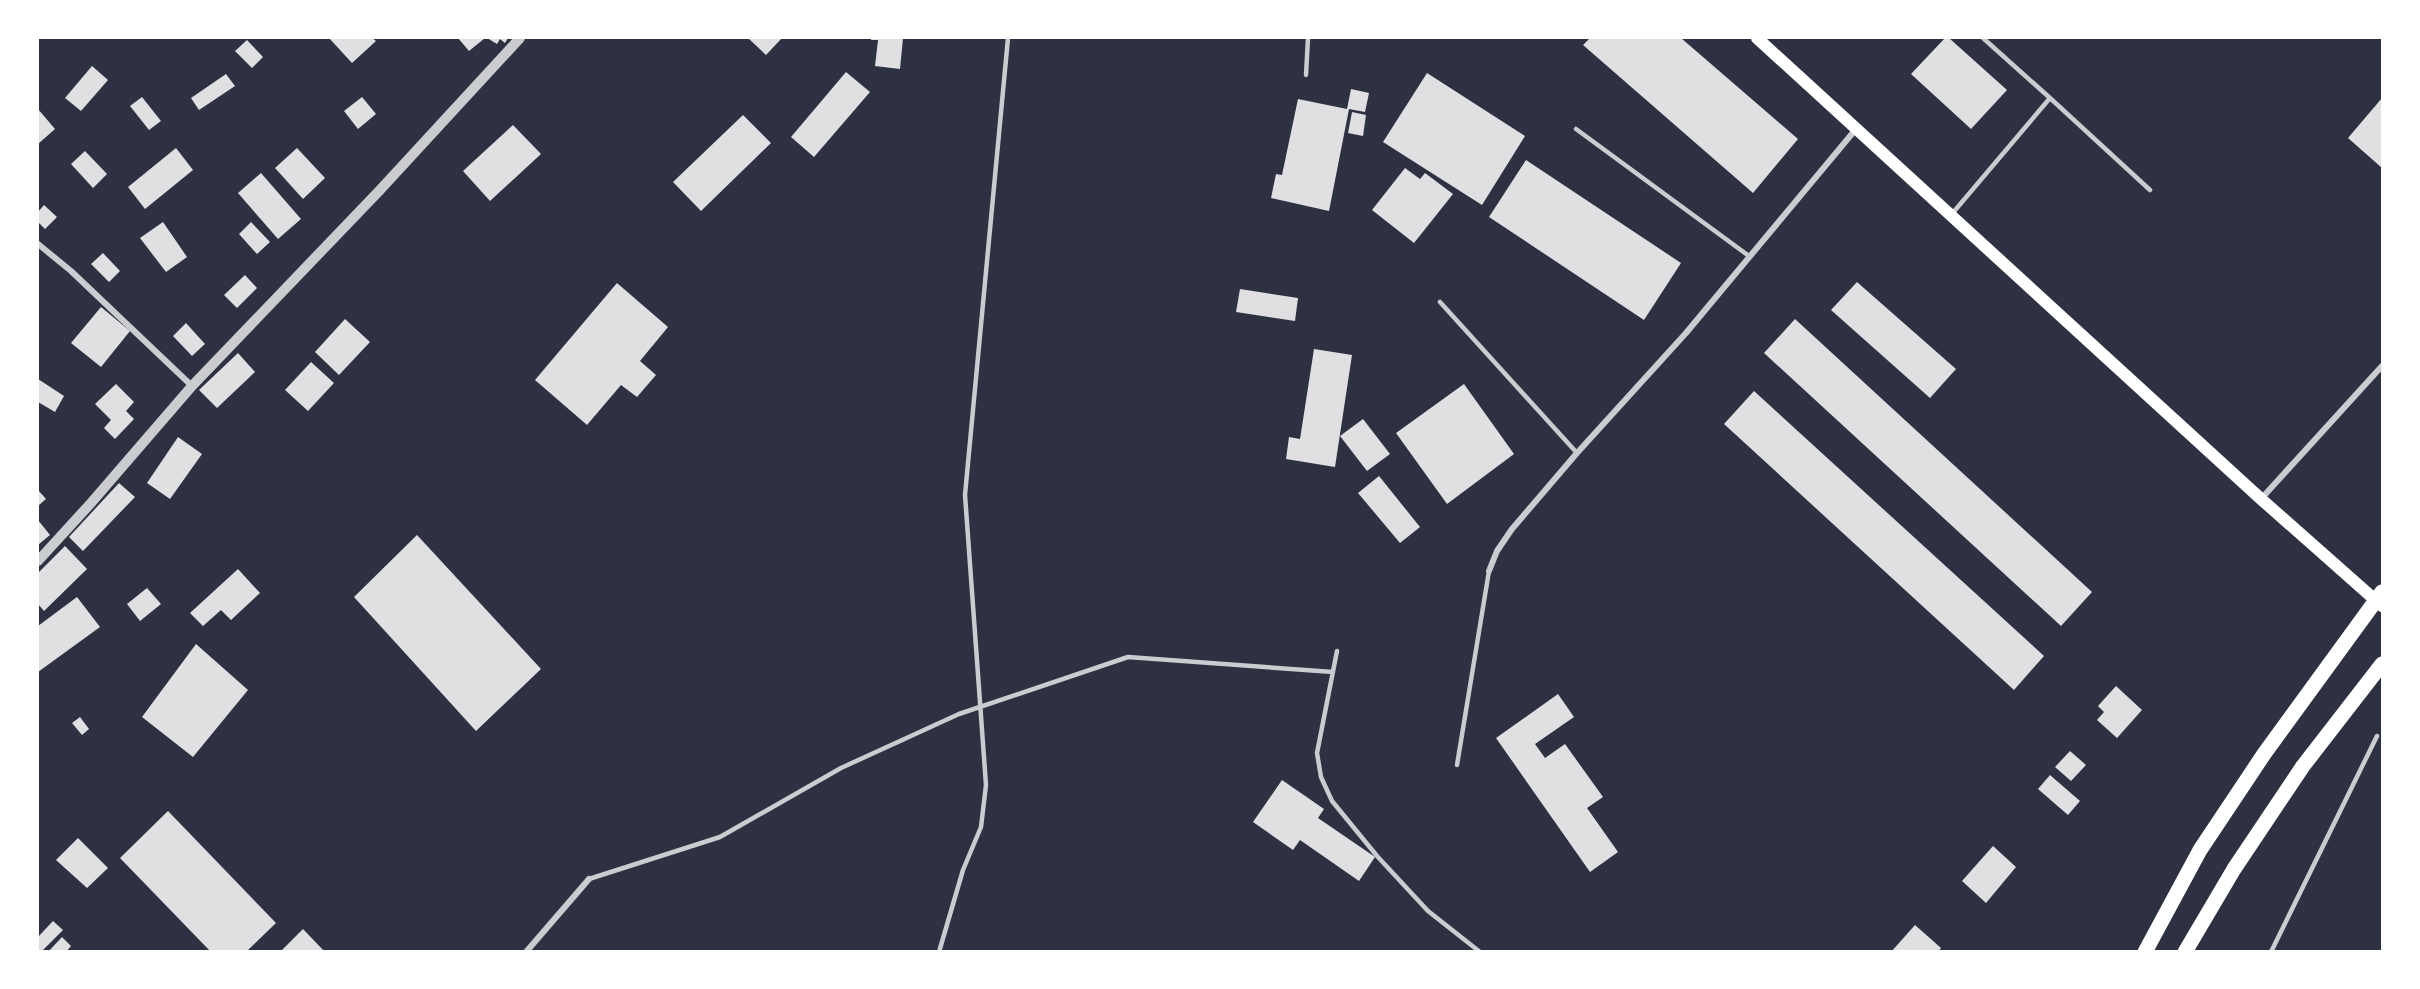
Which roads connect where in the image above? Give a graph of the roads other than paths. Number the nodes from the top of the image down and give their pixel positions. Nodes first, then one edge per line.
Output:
1 (520, 38) edge
2 (1008, 38) edge
3 (1308, 38) edge
4 (1757, 38) edge
5 (1983, 38) edge
6 (1306, 75) dead end
7 (2050, 99) junction
8 (1856, 128) junction
9 (1576, 129) dead end
10 (2150, 190) dead end
11 (1951, 215) junction
12 (38, 244) edge
13 (1749, 256) junction
14 (1440, 302) dead end
15 (2382, 366) edge
16 (192, 386) junction
17 (1577, 453) junction
18 (2261, 499) junction
19 (38, 561) edge
20 (1489, 571) joint
21 (2380, 599) edge
22 (1337, 651) dead end
23 (2382, 664) edge
24 (1333, 672) junction
25 (980, 706) junction
26 (2377, 736) dead end
27 (1457, 765) dead end
28 (589, 879) joint
29 (526, 951) edge
30 (939, 951) edge
31 (1480, 951) edge
32 (2145, 951) edge
33 (2184, 951) edge
34 (2271, 951) edge

1 - 16 street
2 - 25 lane
3 - 6 lane
4 - 8 main road
5 - 7 lane
7 - 10 lane
7 - 11 lane
8 - 11 main road
8 - 13 street
9 - 13 lane
11 - 18 main road
12 - 16 street
13 - 17 street
14 - 17 lane
15 - 18 street
16 - 19 street
17 - 20 street
18 - 21 main road
20 - 27 lane
21 - 32 main road
22 - 24 lane
23 - 33 main road
24 - 25 lane
24 - 31 lane
25 - 28 lane
25 - 30 lane
26 - 34 lane
28 - 29 street

